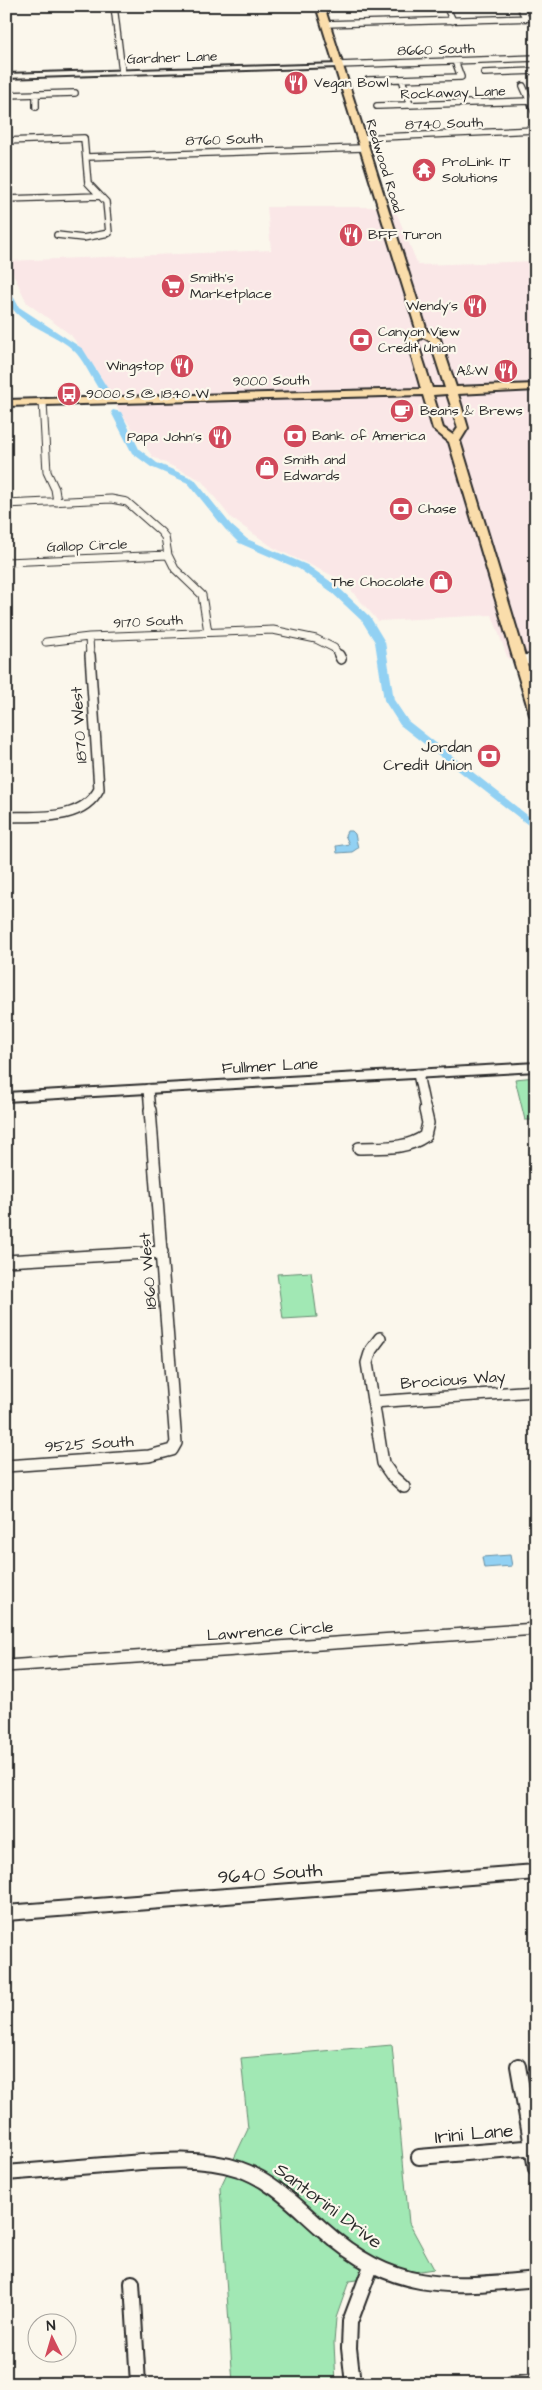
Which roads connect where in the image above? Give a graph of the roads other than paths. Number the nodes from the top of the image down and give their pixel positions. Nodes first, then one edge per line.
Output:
1 (114, 6) edge
2 (320, 6) edge
3 (446, 6) edge
4 (520, 6) edge
5 (526, 18) junction
6 (536, 18) edge
7 (453, 21) junction
8 (326, 24) junction
9 (536, 58) edge
10 (455, 60) junction
11 (338, 65) junction
12 (536, 71) edge
13 (122, 72) junction
14 (484, 73) dead end
15 (6, 76) edge
16 (402, 79) junction
17 (368, 80) dead end
18 (523, 86) dead end
19 (75, 93) dead end
20 (36, 94) junction
21 (6, 95) edge
22 (529, 101) junction
23 (410, 105) junction
24 (36, 106) dead end
25 (376, 106) dead end
26 (534, 111) dead end
27 (536, 130) edge
28 (499, 133) junction
29 (6, 141) edge
30 (503, 141) dead end
31 (361, 143) junction
32 (86, 157) junction
33 (100, 196) junction
34 (6, 199) edge
35 (57, 234) dead end
36 (422, 333) junction
37 (536, 387) edge
38 (452, 390) junction
39 (428, 391) junction
40 (43, 402) junction
41 (6, 403) edge
42 (454, 441) junction
43 (57, 502) junction
44 (6, 504) edge
45 (168, 555) junction
46 (6, 562) edge
47 (208, 632) junction
48 (89, 637) junction
49 (46, 642) dead end
50 (341, 658) dead end
51 (536, 659) edge
52 (519, 660) junction
53 (536, 715) edge
54 (6, 816) edge
55 (536, 1067) edge
56 (418, 1074) junction
57 (148, 1089) junction
58 (6, 1097) edge
59 (359, 1148) dead end
60 (162, 1252) junction
61 (6, 1261) edge
62 (380, 1338) dead end
63 (536, 1391) edge
64 (373, 1402) junction
65 (172, 1450) joint
66 (6, 1466) edge
67 (404, 1487) dead end
68 (536, 1629) edge
69 (6, 1666) edge
70 (536, 1872) edge
71 (6, 1913) edge
72 (518, 2066) dead end
73 (534, 2147) edge
74 (419, 2157) dead end
75 (536, 2169) edge
76 (6, 2173) edge
77 (371, 2266) junction
78 (536, 2279) edge
79 (132, 2283) dead end
80 (536, 2382) edge
81 (138, 2384) edge
82 (353, 2384) edge
83 (511, 2384) edge

1 - 13 street
2 - 8 main road, Redwood Road
3 - 7 street
4 - 5 street
5 - 6 street
5 - 7 street
7 - 8 street
8 - 11 main road, Redwood Road
9 - 10 street, 8660 South
10 - 11 street, 8660 South
10 - 16 street
11 - 13 street, Gardner Lane
11 - 31 main road, Redwood Road
12 - 14 street
13 - 15 street, Gardner Lane
16 - 17 street
16 - 23 street
18 - 22 street
19 - 20 street
20 - 21 street
20 - 24 street
22 - 23 street, Rockaway Lane
22 - 26 street
23 - 25 street, Rockaway Lane
27 - 28 street, 8740 South
28 - 30 street, 8740 South
28 - 31 street, 8740 South
29 - 32 street
31 - 32 street, 8760 South
31 - 36 main road, Redwood Road
32 - 33 street
33 - 34 street
33 - 35 street
36 - 38 main road, Redwood Road
36 - 39 main road
37 - 38 main road, 9000 South
38 - 39 main road, 9000 South
38 - 42 main road, Redwood Road
39 - 40 main road, 9000 South
39 - 42 main road
40 - 41 main road, 9000 South
40 - 43 street
42 - 52 main road
43 - 44 street
43 - 45 street
45 - 46 street, Gallop Circle
45 - 47 street
47 - 48 street, 9170 South
47 - 50 street, 9170 South
48 - 49 street, 9170 South
48 - 54 street, 1870 West
51 - 52 street
52 - 53 main road
55 - 56 street, Fullmer Lane
56 - 57 street, Fullmer Lane
56 - 59 street
57 - 58 street, Fullmer Lane
57 - 60 street, 1860 West
60 - 61 street
60 - 65 street, 1860 West
62 - 64 street
63 - 64 street, Brocious Way
64 - 67 street
65 - 66 street, 9525 South
68 - 69 street, Lawrence Circle
70 - 71 street, 9640 South
72 - 73 street
73 - 74 street, Irini Lane
73 - 75 street
76 - 77 street, Santorini Drive
77 - 78 street, Santorini Drive
77 - 82 street
79 - 81 street
80 - 83 street

